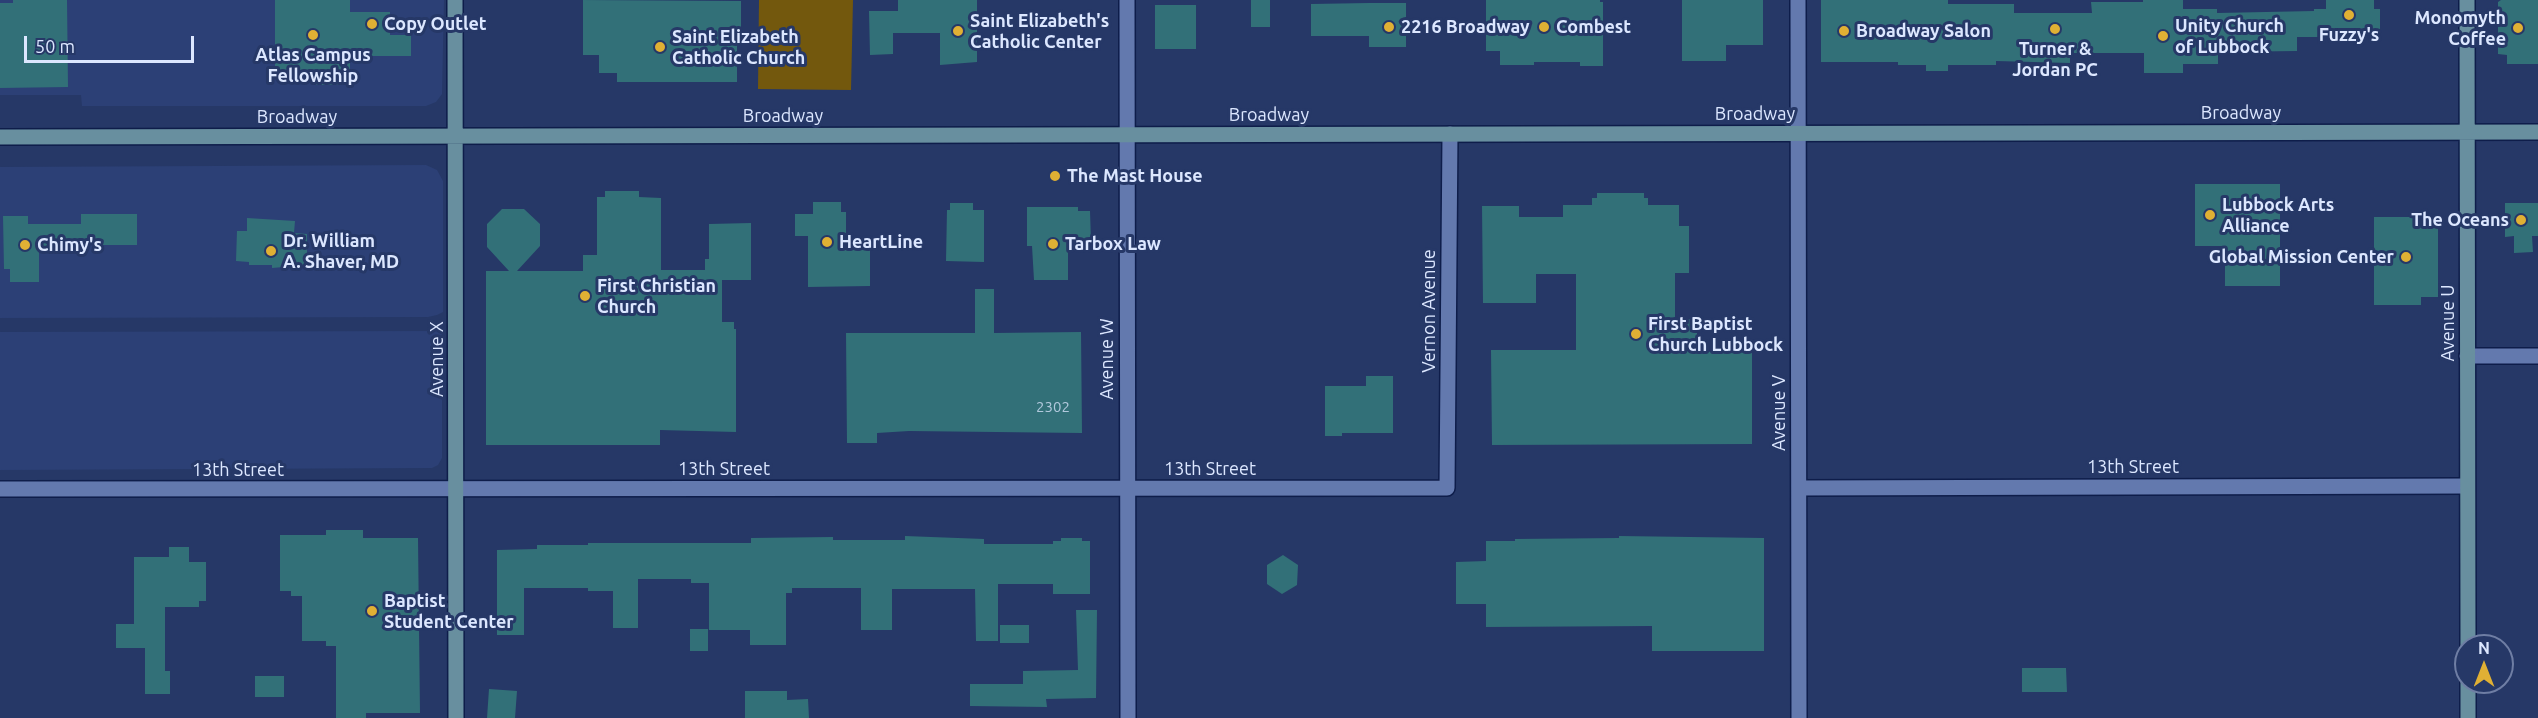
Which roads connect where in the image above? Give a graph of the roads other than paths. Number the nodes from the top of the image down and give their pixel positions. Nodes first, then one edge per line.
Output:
1 (456, 0) edge
2 (1126, 0) edge
3 (1798, 0) edge
4 (2467, 0) edge
5 (2467, 132) junction
6 (2538, 132) edge
7 (1450, 134) junction
8 (1798, 134) junction
9 (1127, 135) junction
10 (456, 136) junction
11 (0, 137) edge
12 (2467, 356) junction
13 (2538, 356) edge
14 (2467, 486) junction
15 (1127, 488) junction
16 (1447, 488) joint
17 (1799, 488) junction
18 (0, 489) edge
19 (456, 489) junction
20 (2468, 634) edge
21 (2468, 694) edge
22 (456, 718) edge
23 (1128, 718) edge
24 (1799, 718) edge
25 (2468, 718) edge

1 - 10 main road, Avenue X
2 - 9 street, Avenue W
3 - 8 street, Avenue V
4 - 5 main road, Avenue U
5 - 6 main road, Broadway
5 - 8 main road, Broadway
5 - 12 main road, Avenue U
7 - 8 main road, Broadway
7 - 9 main road, Broadway
7 - 16 street, Vernon Avenue
8 - 17 street, Avenue V
9 - 10 main road, Broadway
9 - 15 street, Avenue W
10 - 11 main road, Broadway
10 - 19 main road, Avenue X
12 - 13 street
12 - 14 main road, Avenue U
14 - 17 street, 13th Street
14 - 20 main road, Avenue U
15 - 16 street, 13th Street
15 - 19 street, 13th Street
15 - 23 street, Avenue W
17 - 24 street, Avenue V
18 - 19 street, 13th Street
19 - 22 main road, Avenue X
21 - 25 main road

